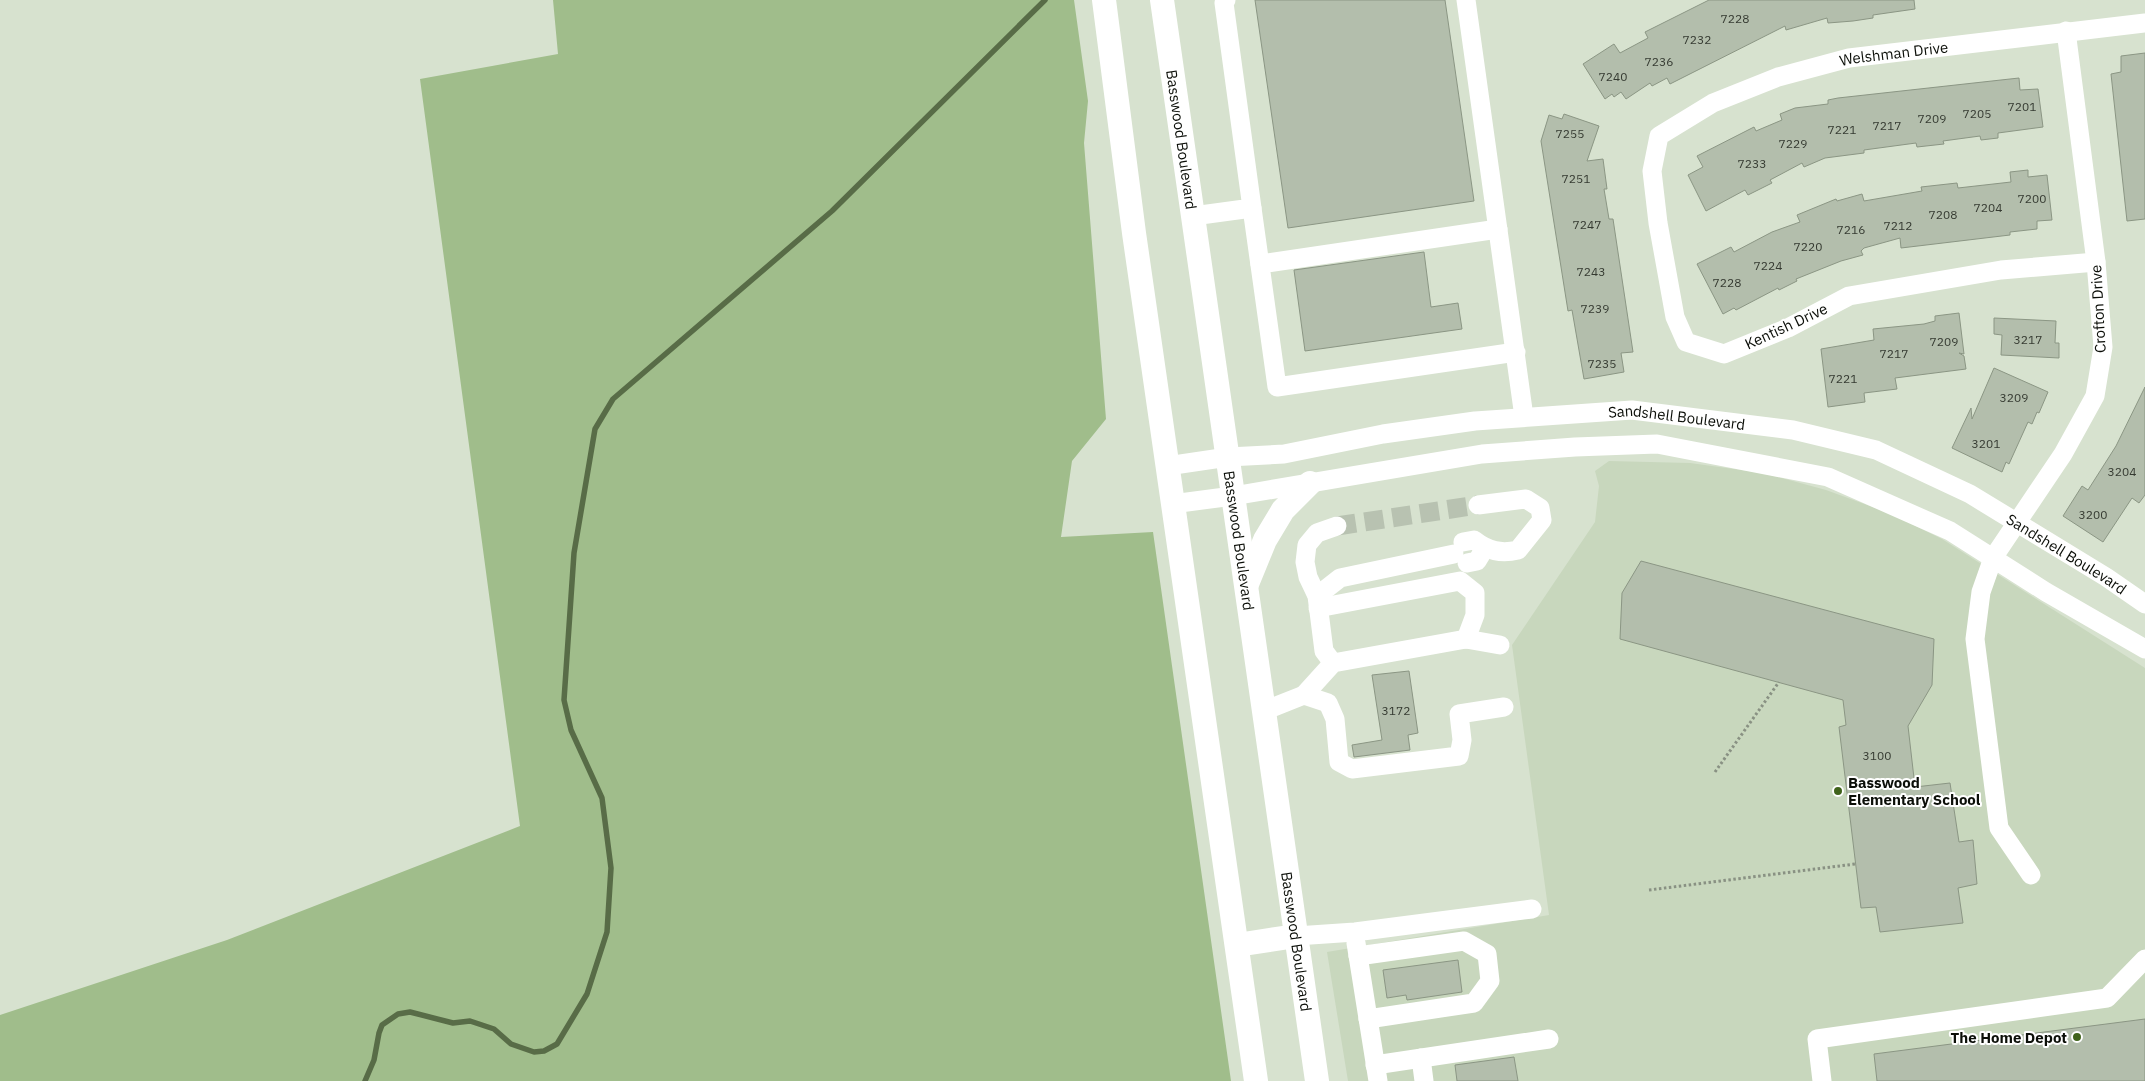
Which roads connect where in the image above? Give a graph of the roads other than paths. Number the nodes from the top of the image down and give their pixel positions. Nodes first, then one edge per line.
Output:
1 (1104, 0) edge
2 (1162, 0) edge
3 (1226, 0) edge
4 (1466, 0) edge
5 (2145, 23) edge
6 (2066, 32) junction
7 (1659, 136) joint
8 (1252, 208) junction
9 (1193, 216) junction
10 (1498, 229) junction
11 (2096, 262) junction
12 (1260, 264) junction
13 (1516, 352) junction
14 (1524, 417) junction
15 (1228, 457) junction
16 (1167, 466) junction
17 (1310, 484) junction
18 (1233, 496) junction
19 (1172, 504) junction
20 (1478, 505) tunnel mouth
21 (2016, 522) junction
22 (1337, 526) tunnel mouth
23 (1993, 558) junction
24 (1246, 586) junction
25 (1318, 602) junction
26 (2145, 604) edge
27 (1466, 639) junction
28 (1500, 645) dead end
29 (2145, 649) edge
30 (1333, 663) junction
31 (1304, 696) junction
32 (1504, 707) dead end
33 (1264, 711) junction
34 (2031, 875) dead end
35 (1532, 909) dead end
36 (1355, 932) junction
37 (1296, 936) junction
38 (1238, 945) junction
39 (1358, 956) junction
40 (2145, 959) edge
41 (1368, 1019) junction
42 (1549, 1039) dead end
43 (1421, 1058) junction
44 (1376, 1073) edge
45 (1256, 1081) edge
46 (1317, 1081) edge
47 (1424, 1081) edge
48 (1822, 1081) edge

1 - 16 main road
2 - 9 main road, Basswood Boulevard
3 - 8 street
4 - 10 street
5 - 6 street, Welshman Drive
6 - 7 street, Welshman Drive
6 - 11 street, Crofton Drive
7 - 11 street, Kentish Drive
8 - 9 street
8 - 12 street
9 - 15 main road, Basswood Boulevard
10 - 12 street
10 - 13 street
11 - 21 street, Crofton Drive
12 - 13 street
13 - 14 street
14 - 15 street, Sandshell Boulevard
14 - 21 street, Sandshell Boulevard
15 - 16 street, Sandshell Boulevard
15 - 18 main road, Basswood Boulevard
16 - 19 main road
17 - 18 street, Sandshell Boulevard
17 - 23 street, Sandshell Boulevard
17 - 24 main road
18 - 19 street, Sandshell Boulevard
18 - 24 main road, Basswood Boulevard
19 - 38 main road
20 - 25 street
21 - 23 street, Crofton Drive
21 - 26 street, Sandshell Boulevard
22 - 25 street
23 - 29 street, Sandshell Boulevard
23 - 34 street, Crofton Drive
24 - 33 main road, Basswood Boulevard
25 - 27 street
25 - 30 street
27 - 28 street
27 - 30 street
30 - 31 street
31 - 32 street
31 - 33 street
33 - 37 main road, Basswood Boulevard
35 - 36 street
36 - 37 street
36 - 39 street
37 - 38 main road
37 - 46 main road, Basswood Boulevard
38 - 45 main road
39 - 41 street
39 - 41 street
40 - 48 street
41 - 44 street
42 - 43 street
43 - 44 street
43 - 47 street

